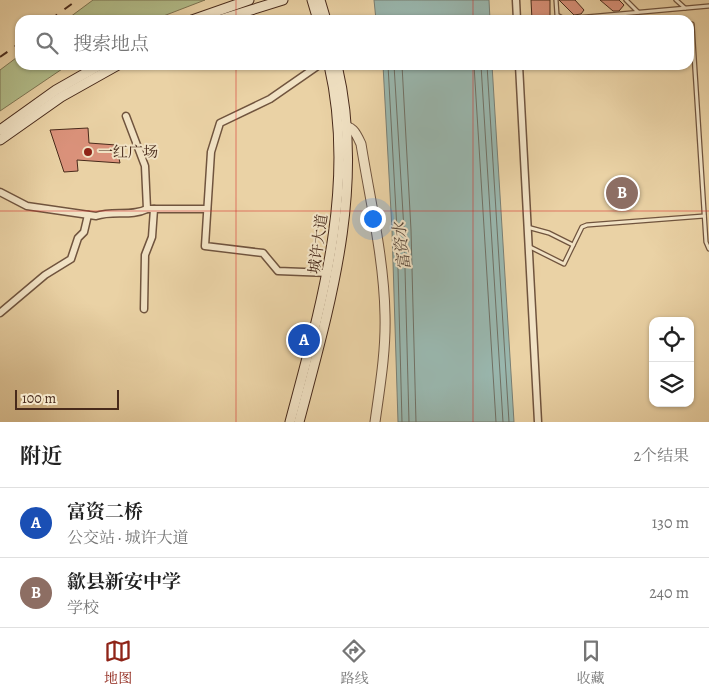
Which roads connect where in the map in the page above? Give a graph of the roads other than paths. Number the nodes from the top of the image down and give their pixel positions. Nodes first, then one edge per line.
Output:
1 (249, 0) edge
2 (283, 0) edge
3 (312, 0) edge
4 (320, 0) edge
5 (516, 0) edge
6 (556, 0) edge
7 (626, 0) edge
8 (676, 0) edge
9 (709, 6) edge
10 (685, 8) junction
11 (639, 13) junction
12 (206, 15) edge
13 (234, 15) edge
14 (316, 15) edge
15 (324, 15) edge
16 (517, 15) edge
17 (557, 15) edge
18 (614, 15) edge
19 (694, 56) edge
20 (91, 70) edge
21 (109, 70) edge
22 (312, 70) edge
23 (330, 70) edge
24 (337, 70) edge
25 (519, 70) edge
26 (126, 116) dead end
27 (341, 126) junction
28 (0, 130) edge
29 (0, 140) edge
30 (0, 192) edge
31 (151, 209) junction
32 (208, 209) junction
33 (88, 214) junction
34 (704, 216) junction
35 (527, 228) junction
36 (573, 245) junction
37 (528, 246) junction
38 (709, 249) edge
39 (328, 273) junction
40 (144, 309) dead end
41 (0, 313) edge
42 (290, 422) edge
43 (298, 422) edge
44 (375, 422) edge
45 (538, 422) edge

1 - 12 main road
2 - 13 main road
3 - 14 main road
4 - 15 main road
5 - 16 street
6 - 17 lane
7 - 11 lane
8 - 10 lane
9 - 10 lane
10 - 11 lane
11 - 18 lane
19 - 34 lane
20 - 28 main road
21 - 29 main road
22 - 32 street
23 - 27 main road, 城许大道
24 - 27 main road, 城许大道
25 - 35 street
26 - 31 street
27 - 39 main road, 城许大道
27 - 43 main road, 城许大道
27 - 44 main road
30 - 33 street
31 - 32 street
31 - 33 street
31 - 40 street
32 - 39 street
33 - 41 street
34 - 36 lane
34 - 38 lane
35 - 36 lane
35 - 37 street
36 - 37 lane
37 - 45 street
39 - 42 main road, 城许大道

